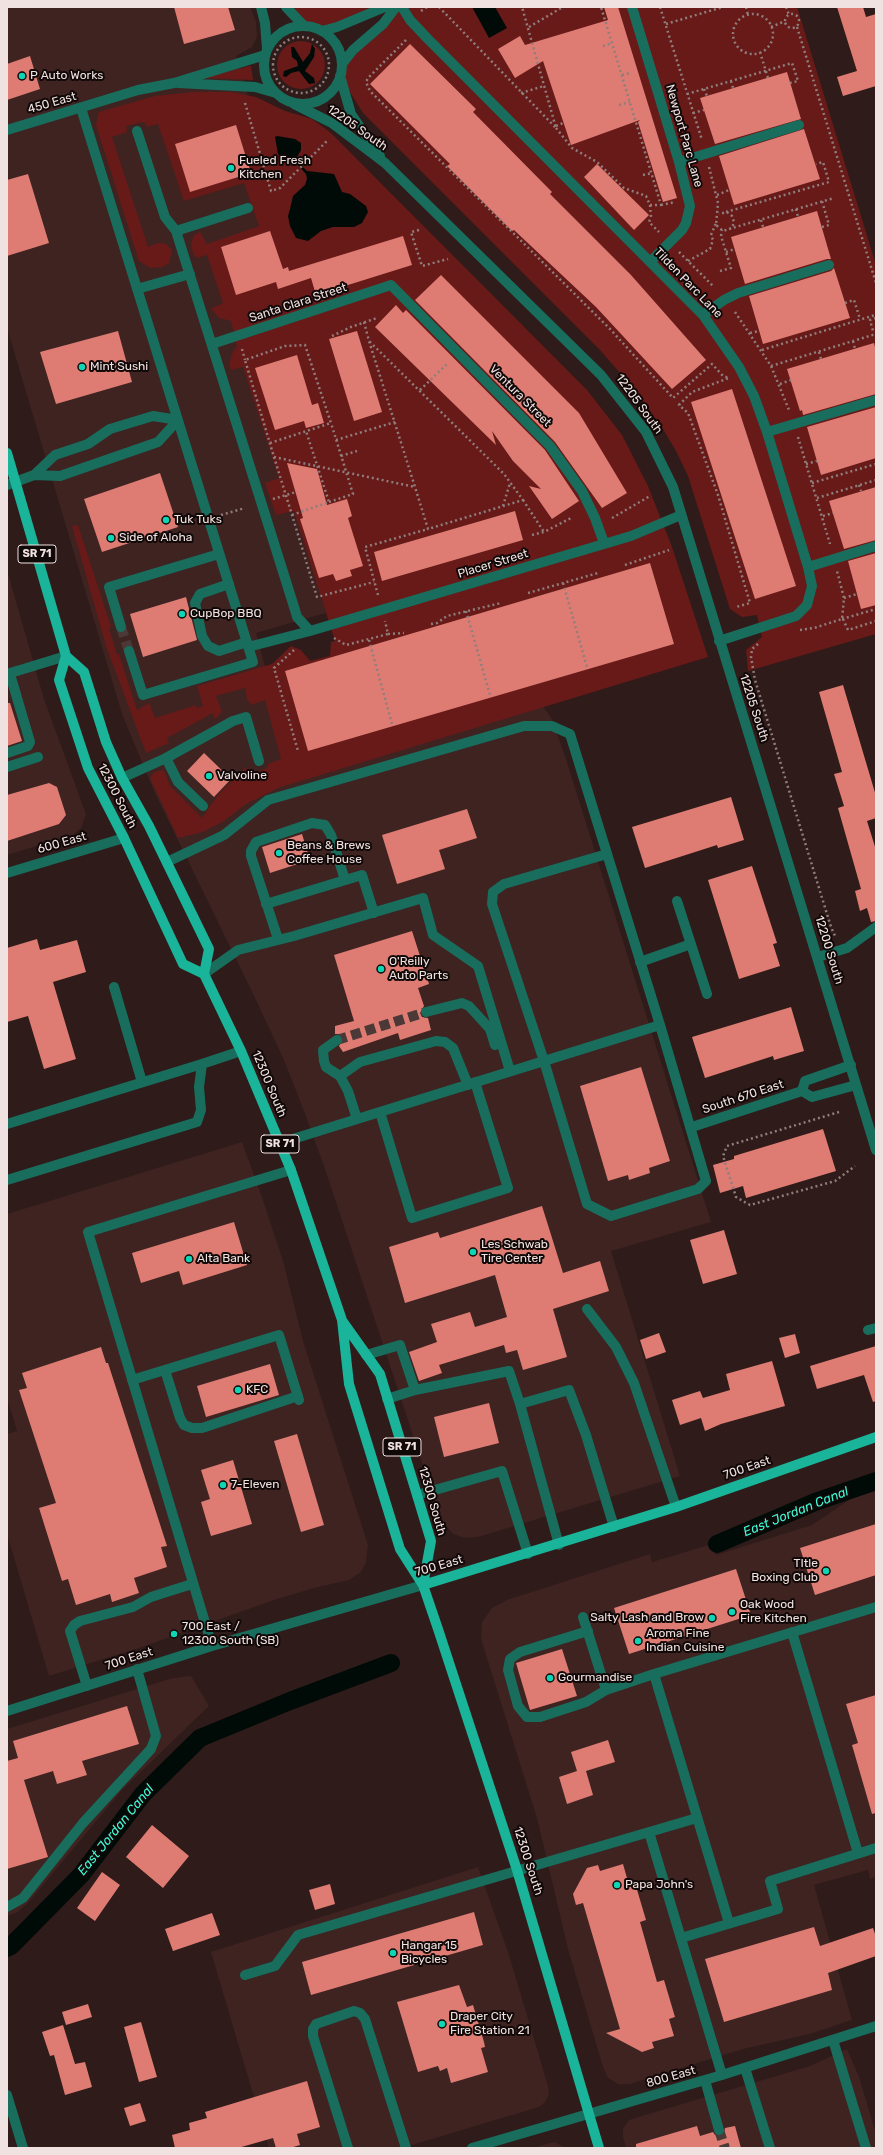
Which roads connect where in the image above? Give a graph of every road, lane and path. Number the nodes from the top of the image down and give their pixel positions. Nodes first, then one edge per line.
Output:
1 (261, 7) edge
2 (286, 7) edge
3 (385, 7) edge
4 (396, 7) edge
5 (402, 7) edge
6 (428, 7) edge
7 (439, 7) edge
8 (522, 7) edge
9 (563, 7) edge
10 (601, 7) edge
11 (632, 7) edge
12 (660, 7) edge
13 (723, 7) edge
14 (746, 7) edge
15 (786, 7) edge
16 (717, 8) edge
17 (694, 11) dead end
18 (421, 12) dead end
19 (748, 14) junction
20 (696, 15) junction
21 (789, 15) junction
22 (785, 21) junction
23 (666, 24) junction
24 (304, 26) junction
25 (771, 27) junction
26 (797, 27) junction
27 (529, 28) junction
28 (322, 31) junction
29 (406, 40) dead end
30 (317, 42) joint
31 (612, 43) junction
32 (603, 46) dead end
33 (266, 52) junction
34 (760, 52) junction
35 (342, 64) junction
36 (766, 71) junction
37 (630, 73) dead end
38 (622, 75) junction
39 (340, 76) junction
40 (768, 78) dead end
41 (731, 81) junction
42 (174, 83) junction
43 (790, 83) dead end
44 (544, 86) junction
45 (733, 88) dead end
46 (704, 89) junction
47 (276, 93) junction
48 (521, 93) junction
49 (687, 94) junction
50 (707, 96) dead end
51 (630, 102) junction
52 (245, 103) dead end
53 (294, 104) junction
54 (620, 105) dead end
55 (81, 108) junction
56 (704, 110) dead end
57 (693, 113) junction
58 (563, 123) dead end
59 (800, 125) dead end
60 (556, 127) junction
61 (7, 130) edge
62 (137, 131) dead end
63 (328, 140) dead end
64 (702, 140) dead end
65 (679, 162) junction
66 (385, 163) junction
67 (816, 164) dead end
68 (709, 167) dead end
69 (652, 173) junction
70 (643, 176) dead end
71 (801, 185) dead end
72 (802, 189) junction
73 (730, 190) dead end
74 (779, 192) dead end
75 (774, 193) dead end
76 (717, 195) junction
77 (781, 196) junction
78 (776, 197) junction
79 (834, 198) dead end
80 (753, 200) dead end
81 (822, 201) junction
82 (678, 202) dead end
83 (754, 204) junction
84 (650, 205) junction
85 (661, 205) junction
86 (248, 208) dead end
87 (796, 209) junction
88 (726, 212) junction
89 (718, 214) junction
90 (798, 216) dead end
91 (760, 220) junction
92 (716, 222) junction
93 (763, 227) dead end
94 (822, 227) dead end
95 (729, 229) junction
96 (176, 230) junction
97 (418, 230) dead end
98 (722, 230) junction
99 (659, 232) dead end
100 (735, 249) dead end
101 (679, 252) dead end
102 (726, 252) junction
103 (448, 259) dead end
104 (688, 261) junction
105 (650, 262) junction
106 (829, 265) dead end
107 (720, 271) dead end
108 (190, 274) junction
109 (876, 283) edge
110 (391, 285) joint
111 (713, 286) dead end
112 (137, 289) junction
113 (845, 303) dead end
114 (735, 312) dead end
115 (703, 315) junction
116 (875, 316) edge
117 (377, 318) dead end
118 (860, 319) junction
119 (364, 322) junction
120 (831, 324) dead end
121 (832, 328) junction
122 (809, 330) dead end
123 (876, 330) edge
124 (759, 331) dead end
125 (804, 332) dead end
126 (750, 333) junction
127 (811, 334) junction
128 (876, 334) edge
129 (332, 336) dead end
130 (805, 336) junction
131 (783, 338) dead end
132 (369, 341) junction
133 (853, 341) junction
134 (784, 342) junction
135 (212, 344) junction
136 (241, 346) dead end
137 (856, 349) dead end
138 (762, 350) junction
139 (819, 352) junction
140 (821, 359) dead end
141 (245, 360) junction
142 (449, 361) dead end
143 (771, 366) junction
144 (791, 380) dead end
145 (780, 384) junction
146 (420, 390) junction
147 (876, 400) edge
148 (789, 410) dead end
149 (178, 420) junction
150 (395, 422) junction
151 (330, 423) junction
152 (306, 431) junction
153 (767, 432) junction
154 (798, 437) dead end
155 (336, 440) junction
156 (270, 443) junction
157 (357, 451) dead end
158 (7, 453) edge
159 (341, 456) junction
160 (274, 457) junction
161 (817, 460) dead end
162 (867, 461) dead end
163 (863, 462) dead end
164 (806, 464) junction
165 (876, 464) edge
166 (318, 466) junction
167 (869, 466) junction
168 (864, 467) junction
169 (346, 472) junction
170 (34, 475) junction
171 (876, 480) edge
172 (510, 482) junction
173 (11, 483) edge
174 (812, 483) junction
175 (859, 485) junction
176 (415, 487) junction
177 (296, 492) dead end
178 (861, 492) dead end
179 (286, 495) junction
180 (650, 496) dead end
181 (817, 498) junction
182 (269, 500) dead end
183 (523, 500) junction
184 (329, 502) junction
185 (503, 506) junction
186 (246, 508) dead end
187 (833, 513) dead end
188 (221, 514) dead end
189 (292, 515) junction
190 (681, 515) junction
191 (823, 516) junction
192 (573, 517) dead end
193 (612, 518) dead end
194 (428, 529) junction
195 (544, 532) junction
196 (532, 535) dead end
197 (604, 543) junction
198 (830, 544) dead end
199 (876, 546) edge
200 (669, 550) dead end
201 (220, 554) junction
202 (625, 565) dead end
203 (808, 566) junction
204 (598, 573) dead end
205 (374, 582) junction
206 (563, 583) junction
207 (229, 584) junction
208 (528, 593) dead end
209 (857, 594) dead end
210 (378, 595) dead end
211 (844, 598) dead end
212 (501, 603) dead end
213 (736, 607) dead end
214 (876, 609) edge
215 (466, 611) junction
216 (385, 619) dead end
217 (876, 621) edge
218 (431, 624) dead end
219 (122, 627) tunnel mouth
220 (310, 631) junction
221 (404, 633) dead end
222 (388, 634) junction
223 (334, 638) dead end
224 (369, 640) junction
225 (719, 641) junction
226 (762, 641) dead end
227 (248, 644) junction
228 (294, 650) dead end
229 (129, 651) tunnel mouth
230 (66, 656) junction
231 (588, 667) dead end
232 (8, 674) edge
233 (490, 695) dead end
234 (392, 724) dead end
235 (298, 751) dead end
236 (7, 753) edge
237 (38, 758) dead end
238 (166, 758) junction
239 (756, 758) joint
240 (259, 761) dead end
241 (7, 767) edge
242 (122, 778) junction
243 (203, 806) dead end
244 (124, 838) junction
245 (607, 854) junction
246 (167, 862) junction
247 (7, 873) edge
248 (345, 880) junction
249 (678, 901) dead end
250 (266, 904) junction
251 (374, 913) junction
252 (876, 927) edge
253 (278, 939) junction
254 (838, 940) dead end
255 (691, 944) junction
256 (818, 958) junction
257 (640, 962) junction
258 (204, 974) junction
259 (114, 987) dead end
260 (707, 994) dead end
261 (426, 1012) tunnel mouth
262 (660, 1025) junction
263 (337, 1040) tunnel mouth
264 (241, 1051) junction
265 (544, 1061) junction
266 (202, 1064) junction
267 (850, 1065) junction
268 (507, 1072) junction
269 (340, 1076) junction
270 (142, 1082) junction
271 (471, 1083) junction
272 (856, 1085) junction
273 (802, 1091) junction
274 (380, 1112) junction
275 (839, 1112) dead end
276 (357, 1119) junction
277 (7, 1124) edge
278 (692, 1127) junction
279 (280, 1143) junction
280 (876, 1150) edge
281 (855, 1166) dead end
282 (291, 1170) junction
283 (7, 1180) edge
284 (587, 1309) dead end
285 (342, 1320) junction
286 (366, 1355) junction
287 (165, 1370) junction
288 (132, 1380) junction
289 (415, 1390) junction
290 (387, 1399) junction
291 (520, 1404) junction
292 (876, 1437) edge
293 (417, 1495) junction
294 (676, 1507) junction
295 (614, 1527) junction
296 (558, 1545) junction
297 (528, 1554) junction
298 (192, 1584) junction
299 (423, 1585) junction
300 (876, 1606) edge
301 (583, 1617) dead end
302 (588, 1631) junction
303 (792, 1632) junction
304 (212, 1646) junction
305 (137, 1669) junction
306 (654, 1674) junction
307 (87, 1686) junction
308 (606, 1690) junction
309 (7, 1710) edge
310 (697, 1818) junction
311 (649, 1832) junction
312 (876, 1848) edge
313 (858, 1853) junction
314 (517, 1870) junction
315 (7, 1907) edge
316 (729, 1923) junction
317 (681, 1938) junction
318 (245, 1975) dead end
319 (876, 2026) edge
320 (833, 2040) junction
321 (745, 2068) junction
322 (722, 2075) junction
323 (705, 2080) junction
324 (7, 2095) edge
325 (590, 2113) junction
326 (719, 2130) tunnel mouth
327 (23, 2148) edge
328 (348, 2148) edge
329 (406, 2148) edge
330 (472, 2148) edge
331 (599, 2148) edge
332 (770, 2148) edge
333 (866, 2148) edge

1 - 33 street
2 - 24 street
3 - 28 street
4 - 35 street
5 - 105 street, Tilden Parc Lane
6 - 18 path
7 - 48 path
8 - 27 path
9 - 27 path
10 - 31 path
11 - 65 street, Newport Parc Lane
12 - 23 path
13 - 16 path
14 - 19 path
15 - 21 path
16 - 20 path
17 - 20 path
19 - 25 path
19 - 34 path
20 - 23 path
21 - 22 path
21 - 26 path
22 - 25 path
22 - 26 path
23 - 49 path
24 - 28 street
24 - 33 street
25 - 34 path
26 - 109 path
27 - 44 path
28 - 35 street
29 - 213 path
30 - 30 path
31 - 32 path
31 - 38 path
33 - 42 street, 450 East
33 - 47 street
34 - 36 path
35 - 39 street
36 - 40 path
36 - 41 path
36 - 43 path
37 - 38 path
38 - 51 path
39 - 53 street
39 - 66 street, 12205 South
41 - 45 path
41 - 46 path
42 - 47 street, 450 East
42 - 55 street, 450 East
44 - 48 path
44 - 60 path
46 - 49 path
46 - 50 path
47 - 53 street, 12205 South
48 - 60 path
49 - 57 path
51 - 54 path
51 - 69 path
52 - 63 path
53 - 66 street, 12205 South
55 - 61 street, 450 East
55 - 112 street
56 - 57 path
57 - 64 path
58 - 60 path
59 - 65 street
60 - 84 path
62 - 96 street
65 - 105 street, Newport Parc Lane
66 - 190 street, 12205 South
67 - 72 path
68 - 76 path
69 - 70 path
69 - 85 path
71 - 72 path
72 - 77 path
73 - 76 path
74 - 77 path
75 - 78 path
76 - 89 path
77 - 78 path
78 - 83 path
79 - 81 path
80 - 83 path
81 - 87 path
81 - 94 path
82 - 85 path
83 - 88 path
84 - 85 path
84 - 99 path
86 - 96 street
87 - 90 path
87 - 91 path
88 - 89 path
88 - 95 path
89 - 92 path
91 - 93 path
91 - 95 path
92 - 98 path
92 - 104 path
95 - 98 path
96 - 108 street
97 - 103 path
98 - 102 path
100 - 102 path
101 - 104 path
102 - 107 path
104 - 111 path
105 - 115 street, Tilden Parc Lane
106 - 115 street
108 - 112 street
108 - 135 street
110 - 135 street, Santa Clara Street
110 - 197 street, Ventura Street
112 - 149 street
113 - 118 path
114 - 126 path
115 - 153 street, Tilden Parc Lane
116 - 118 path
116 - 123 path
117 - 119 path
118 - 121 path
119 - 129 path
119 - 132 path
120 - 121 path
121 - 127 path
122 - 127 path
124 - 126 path
125 - 130 path
126 - 138 path
127 - 130 path
128 - 133 path
130 - 134 path
131 - 134 path
132 - 146 path
132 - 150 path
133 - 137 path
133 - 139 path
134 - 138 path
135 - 220 street
136 - 141 path
138 - 143 path
139 - 140 path
139 - 143 path
141 - 151 path
141 - 156 path
142 - 146 path
143 - 145 path
144 - 145 path
145 - 148 path
146 - 172 path
147 - 153 street
149 - 170 street
149 - 170 street
149 - 201 street
150 - 155 path
150 - 176 path
151 - 152 path
151 - 155 path
152 - 156 path
152 - 166 path
153 - 203 street, Tilden Parc Lane
154 - 164 path
155 - 159 path
156 - 160 path
157 - 159 path
158 - 173 main road, SR 71
159 - 169 path
160 - 166 path
160 - 179 path
161 - 164 path
162 - 167 path
163 - 168 path
164 - 174 path
165 - 167 path
166 - 169 path
166 - 184 path
167 - 168 path
168 - 174 path
169 - 176 path
169 - 184 path
170 - 173 street
171 - 175 path
172 - 183 path
172 - 185 path
173 - 230 main road, SR 71
174 - 181 path
175 - 178 path
175 - 181 path
176 - 194 path
177 - 179 path
179 - 182 path
179 - 189 path
180 - 193 path
181 - 191 path
183 - 185 path
183 - 195 path
184 - 189 path
185 - 194 path
186 - 188 path
187 - 191 path
189 - 205 path
190 - 197 street, Placer Street
190 - 225 street, 12205 South
191 - 198 path
192 - 195 path
194 - 205 path
195 - 196 path
197 - 220 street, Placer Street
199 - 203 street
200 - 202 path
201 - 207 street
201 - 219 street
203 - 225 street, Tilden Parc Lane
204 - 206 path
205 - 210 path
206 - 208 path
206 - 231 path
207 - 227 street
207 - 227 street, Placer Street
209 - 211 path
212 - 215 path
214 - 217 path
215 - 218 path
215 - 233 path
216 - 222 path
220 - 227 street, Placer Street
221 - 222 path
222 - 224 path
223 - 224 path
224 - 234 path
225 - 239 street, 12205 South
226 - 254 path
227 - 229 street
228 - 235 path
230 - 232 street
230 - 242 main road, 12300 South
230 - 244 main road, 12300 South
232 - 236 street
237 - 241 street
238 - 240 street
238 - 242 street
238 - 243 street
239 - 256 street, 12200 South
242 - 246 main road, 12300 South
244 - 247 street, 600 East
244 - 258 main road, 12300 South
245 - 246 street
245 - 257 street
245 - 265 street
246 - 258 main road, 12300 South
248 - 250 street
248 - 250 street
248 - 251 street
249 - 255 street
250 - 253 street
251 - 253 street
251 - 268 street
252 - 256 street
253 - 258 street
255 - 257 street
255 - 260 street
256 - 267 street, 12200 South
257 - 262 street
258 - 264 main road, 12300 South / SR 71
259 - 270 street
261 - 268 street
262 - 265 street
262 - 278 street
263 - 269 street
264 - 266 street
264 - 279 main road, 12300 South / SR 71
265 - 268 street
265 - 278 street
266 - 270 street
266 - 283 street
267 - 272 street, 12200 South
267 - 273 street, South 670 East
268 - 271 street
269 - 271 street
269 - 276 street
270 - 277 street
271 - 274 street
271 - 274 street
272 - 273 street, South 670 East
272 - 280 street, 12200 South
273 - 278 street, South 670 East
274 - 276 street
275 - 281 path
276 - 279 street
279 - 282 main road, 12300 South / SR 71
282 - 285 main road, 12300 South / SR 71
282 - 288 street
284 - 294 street
285 - 286 main road, 12300 South / SR 71
285 - 299 main road, 12300 South / SR 71
286 - 289 street
286 - 290 main road, 12300 South / SR 71
287 - 287 street
287 - 288 street
288 - 298 street
289 - 290 street
289 - 291 street
290 - 293 main road, 12300 South / SR 71
291 - 295 street
291 - 296 street
292 - 294 main road, 700 East
293 - 297 street
293 - 299 main road, 12300 South / SR 71
294 - 295 main road, 700 East
295 - 296 main road, 700 East
296 - 297 main road, 700 East
297 - 299 main road, 700 East
298 - 304 street
298 - 307 street
299 - 304 street, 700 East
299 - 314 main road, 12300 South
300 - 303 street
301 - 302 street
302 - 308 street
302 - 308 street
303 - 306 street
303 - 313 street
304 - 305 street, 700 East
305 - 307 street, 700 East
305 - 315 street
306 - 308 street
306 - 310 street
307 - 309 street, 700 East
310 - 311 street
310 - 316 street
311 - 314 street
311 - 317 street
312 - 313 street
313 - 316 street
314 - 318 street
314 - 325 main road, 12300 South
316 - 317 street
317 - 322 street
319 - 320 street, 800 East
320 - 321 street, 800 East
320 - 333 street
321 - 322 street, 800 East
321 - 332 street
322 - 323 street, 800 East
323 - 325 street, 800 East
323 - 326 street
324 - 327 street
325 - 330 street, 800 East
325 - 331 main road, 12300 South
328 - 329 street

